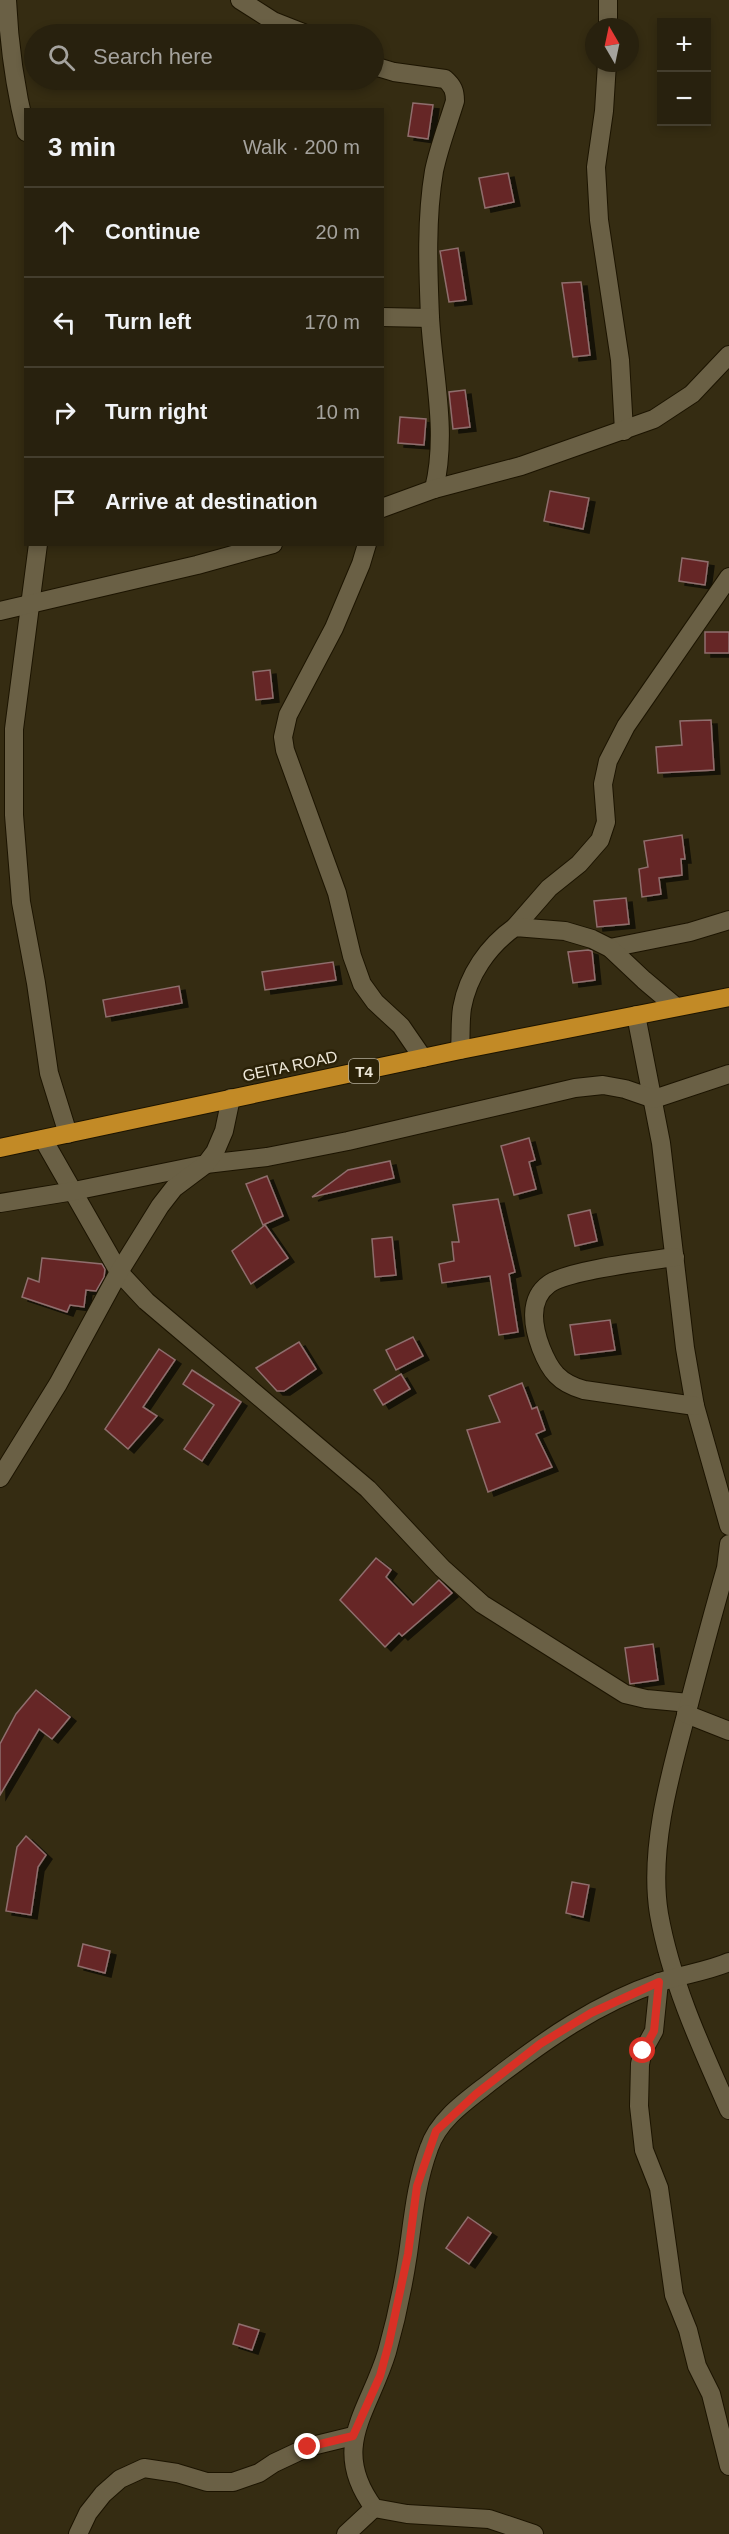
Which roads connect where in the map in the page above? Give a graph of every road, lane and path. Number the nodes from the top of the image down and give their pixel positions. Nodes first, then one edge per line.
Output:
1 (7, 0) edge
2 (240, 0) edge
3 (608, 0) edge
4 (608, 18) edge
5 (281, 24) edge
6 (384, 69) edge
7 (606, 72) edge
8 (24, 122) edge
9 (384, 317) edge
10 (430, 318) junction
11 (729, 355) edge
12 (624, 431) junction
13 (434, 489) junction
14 (384, 507) edge
15 (38, 546) edge
16 (266, 546) edge
17 (366, 546) edge
18 (729, 577) edge
19 (32, 603) junction
20 (0, 611) edge
21 (729, 920) edge
22 (515, 927) junction
23 (610, 948) junction
24 (729, 997) edge
25 (676, 1007) junction
26 (636, 1016) junction
27 (460, 1050) junction
28 (423, 1058) junction
29 (729, 1074) edge
30 (231, 1098) junction
31 (654, 1099) junction
32 (68, 1134) junction
33 (43, 1139) junction
34 (0, 1148) edge
35 (206, 1164) junction
36 (74, 1191) junction
37 (0, 1203) edge
38 (675, 1257) junction
39 (119, 1272) junction
40 (695, 1406) junction
41 (0, 1478) edge
42 (729, 1526) edge
43 (729, 1544) edge
44 (688, 1709) junction
45 (729, 1731) edge
46 (729, 1962) edge
47 (667, 1979) junction
48 (729, 2110) edge
49 (353, 2436) junction
50 (729, 2466) edge
51 (374, 2508) junction
52 (78, 2534) edge
53 (346, 2534) edge
54 (534, 2534) edge

1 - 8 street
2 - 5 street
3 - 4 street
6 - 10 street
7 - 12 street
9 - 10 street
10 - 13 street
11 - 12 street
12 - 13 street
13 - 14 street
15 - 19 street
16 - 19 street
17 - 28 street
18 - 22 street
19 - 20 street
19 - 32 street
21 - 23 street
22 - 23 street
22 - 27 street
23 - 25 street
24 - 25 highway, GEITA ROAD / T4
25 - 26 highway, GEITA ROAD / T4
26 - 27 highway, GEITA ROAD / T4
26 - 31 street
27 - 28 highway, GEITA ROAD / T4
28 - 30 highway, GEITA ROAD / T4
29 - 31 street
30 - 32 highway, GEITA ROAD / T4
30 - 35 street
31 - 35 street
31 - 38 street
32 - 33 highway, GEITA ROAD / T4
33 - 34 highway, GEITA ROAD / T4
33 - 36 street
35 - 36 street
35 - 39 street
36 - 37 street
36 - 39 street
38 - 40 street
38 - 40 street
39 - 41 street
39 - 44 street
40 - 42 street
43 - 44 street
44 - 45 street
44 - 47 street
46 - 47 street
47 - 48 street
47 - 49 street
47 - 50 street
49 - 51 street
49 - 52 street
51 - 53 street
51 - 54 street

